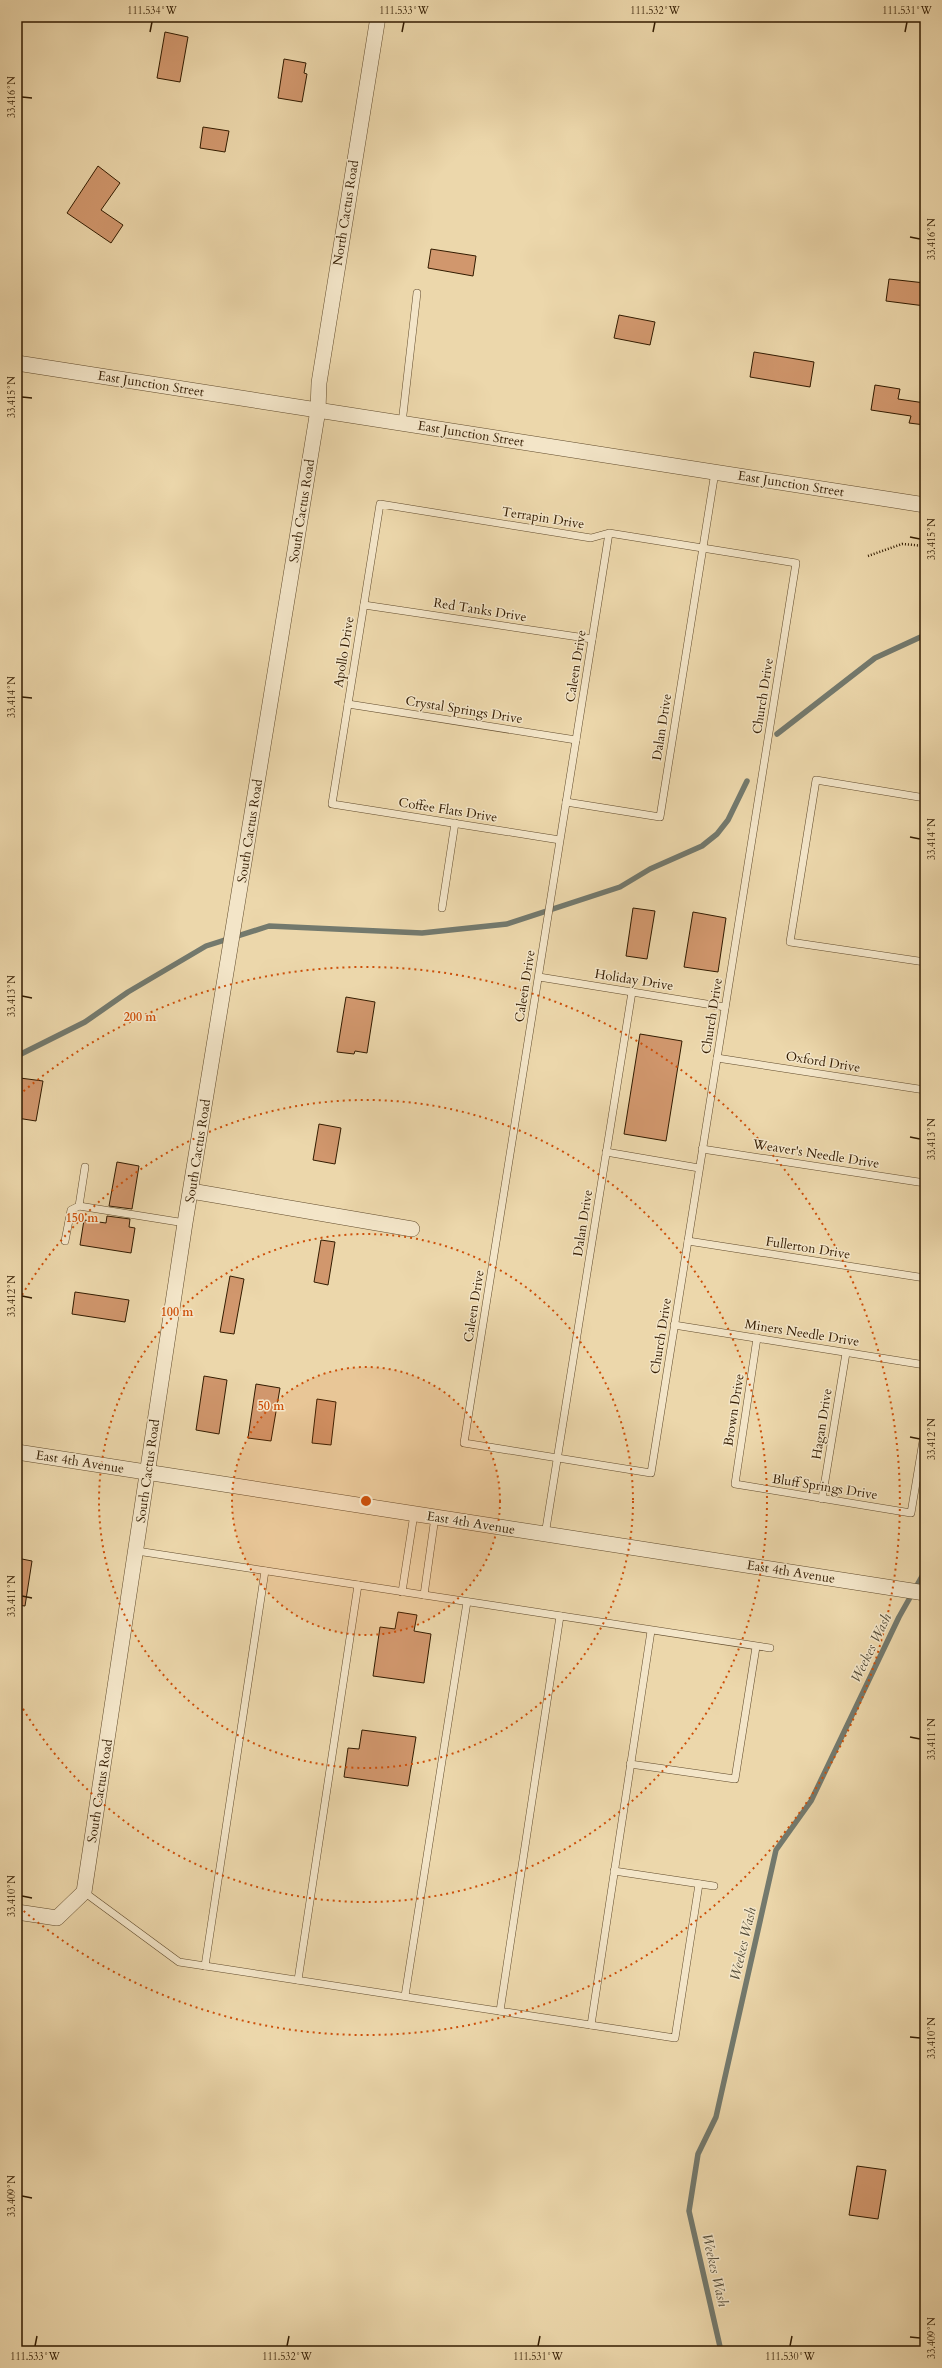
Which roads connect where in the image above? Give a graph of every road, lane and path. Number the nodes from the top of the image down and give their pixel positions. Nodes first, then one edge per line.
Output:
1 (378, 17) edge
2 (417, 293) dead end
3 (17, 363) edge
4 (318, 410) junction
5 (402, 423) junction
6 (715, 472) junction
7 (380, 504) joint
8 (925, 504) edge
9 (609, 533) junction
10 (925, 546) edge
11 (702, 548) junction
12 (868, 556) dead end
13 (796, 563) joint
14 (364, 605) junction
15 (592, 639) junction
16 (348, 704) junction
17 (576, 740) junction
18 (925, 798) edge
19 (566, 802) junction
20 (332, 804) joint
21 (456, 823) junction
22 (560, 840) junction
23 (442, 908) dead end
24 (925, 962) edge
25 (539, 977) junction
26 (632, 992) junction
27 (725, 1007) junction
28 (717, 1058) junction
29 (925, 1090) edge
30 (702, 1149) junction
31 (606, 1152) junction
32 (85, 1167) dead end
33 (699, 1168) junction
34 (925, 1183) edge
35 (191, 1191) junction
36 (79, 1206) junction
37 (185, 1223) junction
38 (412, 1229) dead end
39 (65, 1240) dead end
40 (688, 1241) junction
41 (925, 1278) edge
42 (674, 1325) junction
43 (757, 1338) junction
44 (846, 1353) junction
45 (925, 1365) edge
46 (925, 1429) edge
47 (17, 1452) edge
48 (558, 1458) junction
49 (147, 1473) junction
50 (735, 1484) joint
51 (822, 1499) junction
52 (414, 1514) junction
53 (435, 1517) junction
54 (545, 1535) junction
55 (137, 1551) junction
56 (265, 1570) junction
57 (358, 1585) junction
58 (402, 1592) junction
59 (925, 1593) edge
60 (424, 1595) junction
61 (467, 1602) junction
62 (560, 1616) junction
63 (651, 1631) junction
64 (756, 1647) junction
65 (770, 1648) dead end
66 (630, 1764) junction
67 (614, 1871) junction
68 (699, 1884) junction
69 (714, 1886) dead end
70 (84, 1892) junction
71 (17, 1912) edge
72 (205, 1966) junction
73 (298, 1980) junction
74 (405, 1996) junction
75 (500, 2011) junction
76 (591, 2025) junction

1 - 4 street, North Cactus Road
2 - 5 lane
3 - 4 street, East Junction Street
4 - 5 street, East Junction Street
4 - 35 street, South Cactus Road
5 - 6 street, East Junction Street
6 - 8 street, East Junction Street
6 - 11 lane
7 - 9 lane, Terrapin Drive
7 - 14 lane, Apollo Drive
9 - 11 lane, Terrapin Drive
9 - 15 lane, Caleen Drive
10 - 12 path
11 - 13 lane, Terrapin Drive
11 - 19 lane, Dalan Drive
13 - 27 lane, Church Drive
14 - 15 lane, Red Tanks Drive
14 - 16 lane, Apollo Drive
15 - 17 lane, Caleen Drive
16 - 17 lane, Crystal Springs Drive
16 - 20 lane, Apollo Drive
17 - 19 lane, Caleen Drive
18 - 24 lane
19 - 22 lane, Caleen Drive
20 - 21 lane, Coffee Flats Drive
21 - 22 lane, Coffee Flats Drive
21 - 23 lane
22 - 25 lane, Caleen Drive
25 - 26 lane, Holiday Drive
25 - 48 lane, Caleen Drive
26 - 27 lane, Holiday Drive
26 - 31 lane, Dalan Drive
27 - 28 lane, Church Drive
28 - 29 lane, Oxford Drive
28 - 30 lane, Church Drive
30 - 33 lane, Church Drive
30 - 34 lane, Weaver's Needle Drive
31 - 33 lane
31 - 48 lane, Dalan Drive
32 - 36 lane
33 - 40 lane, Church Drive
35 - 37 street, South Cactus Road
35 - 38 street
36 - 37 lane
36 - 39 lane
37 - 49 street, South Cactus Road
40 - 41 lane, Fullerton Drive
40 - 42 lane, Church Drive
42 - 43 lane, Miners Needle Drive
42 - 48 lane, Church Drive
43 - 44 lane, Miners Needle Drive
43 - 50 lane, Brown Drive
44 - 45 lane, Miners Needle Drive
44 - 51 lane, Hagan Drive
46 - 51 lane, Bluff Springs Drive
47 - 49 street, East 4th Avenue
48 - 54 lane, Dalan Drive
49 - 52 street, East 4th Avenue
49 - 55 street, South Cactus Road
50 - 51 lane, Bluff Springs Drive
52 - 53 street, East 4th Avenue
52 - 58 lane
53 - 54 street, East 4th Avenue
53 - 60 lane
54 - 59 street, East 4th Avenue
55 - 56 lane
55 - 70 street, South Cactus Road
56 - 57 lane
56 - 72 lane
57 - 58 lane
57 - 73 lane
58 - 60 lane
60 - 61 lane
61 - 62 lane
61 - 74 lane
62 - 63 lane
62 - 75 lane
63 - 64 lane
63 - 66 lane
64 - 65 lane
64 - 66 lane
66 - 67 lane
67 - 68 lane
67 - 76 lane
68 - 69 lane
68 - 76 lane
70 - 71 street
70 - 72 lane
72 - 73 lane
73 - 74 lane
74 - 75 lane
75 - 76 lane

